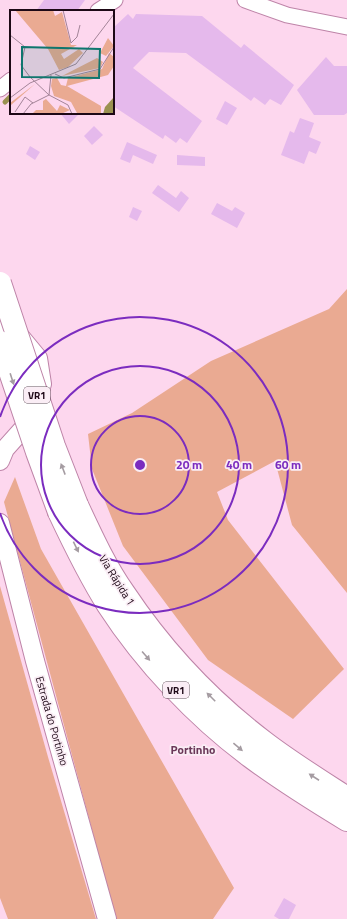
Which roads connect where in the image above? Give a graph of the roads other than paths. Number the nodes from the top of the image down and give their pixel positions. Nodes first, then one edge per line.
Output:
1 (115, 0) edge
2 (245, 0) edge
3 (100, 10) edge
4 (347, 27) edge
5 (10, 81) edge
6 (0, 89) edge
7 (0, 284) edge
8 (0, 325) edge
9 (0, 342) edge
10 (0, 461) edge
11 (68, 509) junction
12 (0, 523) edge
13 (347, 798) edge
14 (347, 820) edge
15 (107, 919) edge

1 - 3 street
2 - 4 street
5 - 6 street
11 -> 7 highway, Via Rápida 1 / VR1, bridge
8 - 10 street
9 -> 11 highway, Via Rápida 1 / VR1, bridge
13 -> 11 highway, Via Rápida 1 / VR1
11 -> 14 highway, Via Rápida 1 / VR1
12 - 15 street, Estrada do Portinho

